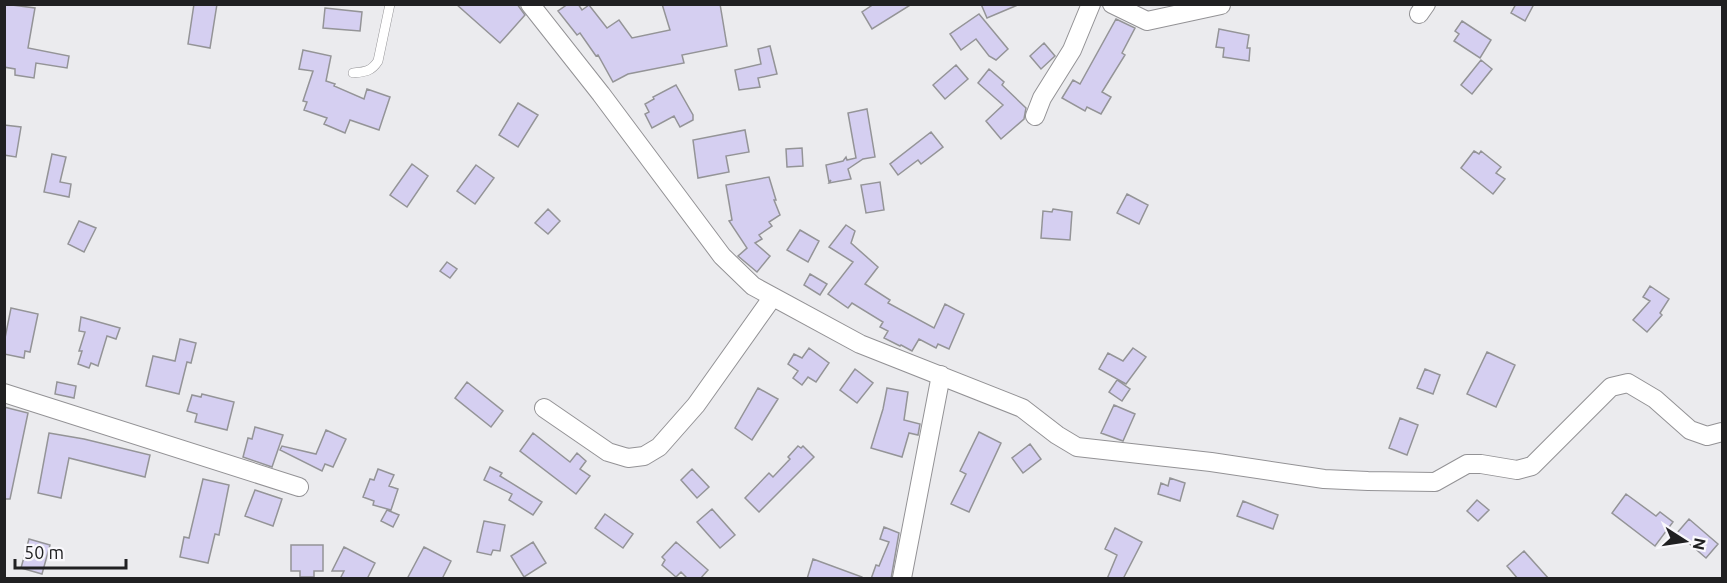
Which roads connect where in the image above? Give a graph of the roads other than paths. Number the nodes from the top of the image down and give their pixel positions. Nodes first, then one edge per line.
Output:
1 (390, 4) edge
2 (530, 4) edge
3 (1091, 4) edge
4 (1112, 4) edge
5 (1221, 5) edge
6 (353, 73) dead end
7 (1035, 116) dead end
8 (772, 298) junction
9 (941, 375) junction
10 (4, 393) edge
11 (544, 408) dead end
12 (1722, 432) edge
13 (299, 487) dead end
14 (902, 579) edge

1 - 6 lane
2 - 8 street
3 - 7 street
4 - 5 street
8 - 9 street
8 - 11 street
9 - 12 street
9 - 14 street
10 - 13 street

